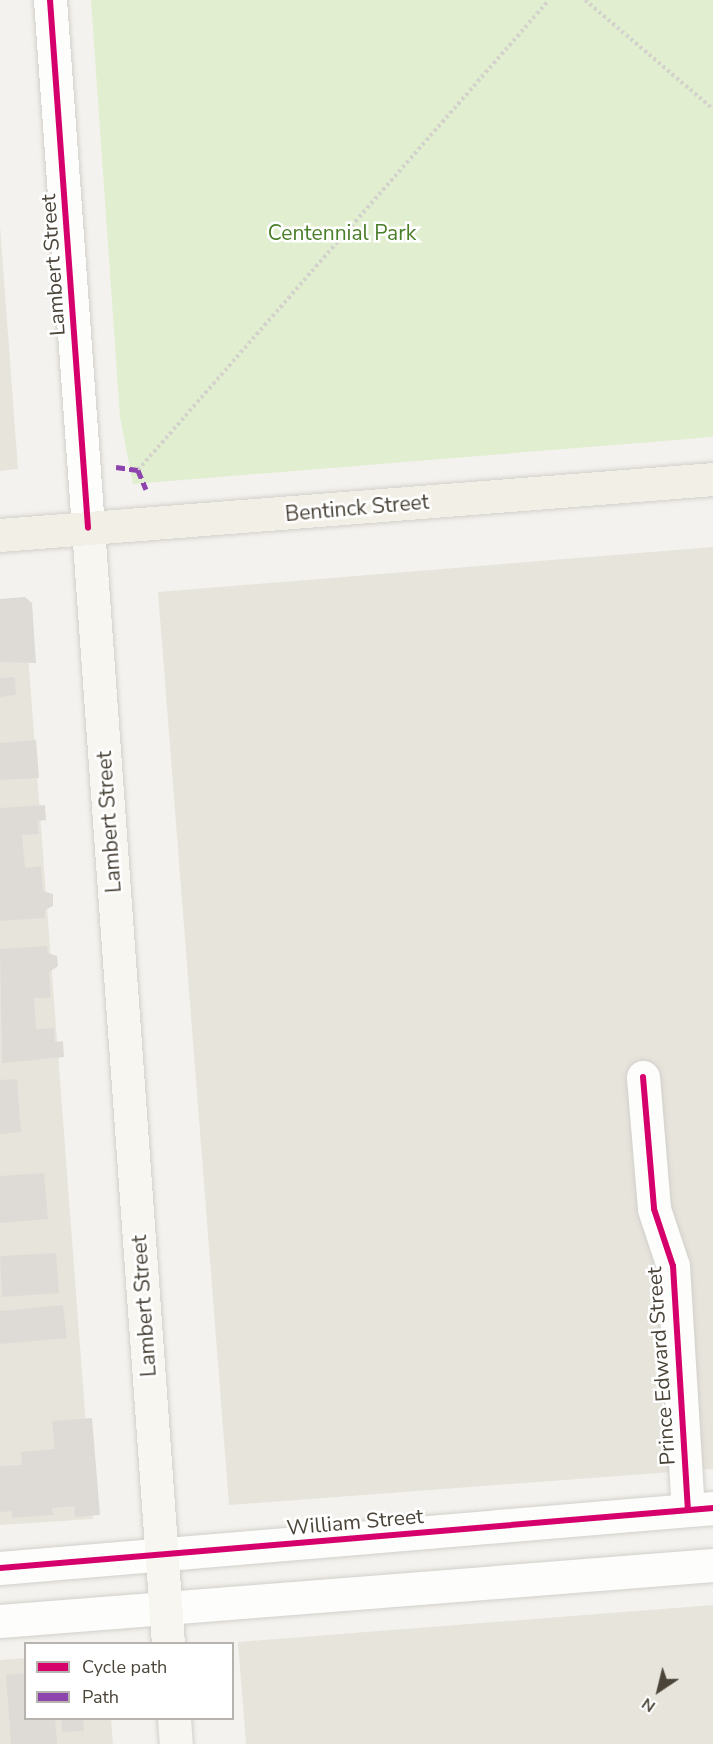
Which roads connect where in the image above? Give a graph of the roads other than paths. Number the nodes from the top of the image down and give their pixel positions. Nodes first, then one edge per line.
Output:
1 (50, 0) edge
2 (713, 479) edge
3 (88, 528) junction
4 (0, 535) edge
5 (643, 1077) dead end
6 (700, 1509) edge
7 (162, 1555) junction
8 (713, 1565) edge
9 (0, 1568) edge
10 (166, 1608) junction
11 (0, 1621) edge
12 (168, 1642) edge
13 (174, 1720) edge
14 (176, 1744) edge

1 - 3 street, Lambert Street
2 - 3 main road, Bentinck Street
3 - 4 main road, Bentinck Street
3 - 7 main road, Lambert Street
5 - 6 street, Prince Edward Street
6 - 7 street, William Street
7 - 9 street, William Street
7 - 10 main road, Lambert Street
8 - 10 street
10 - 11 street
10 - 12 main road, Lambert Street
13 - 14 main road

